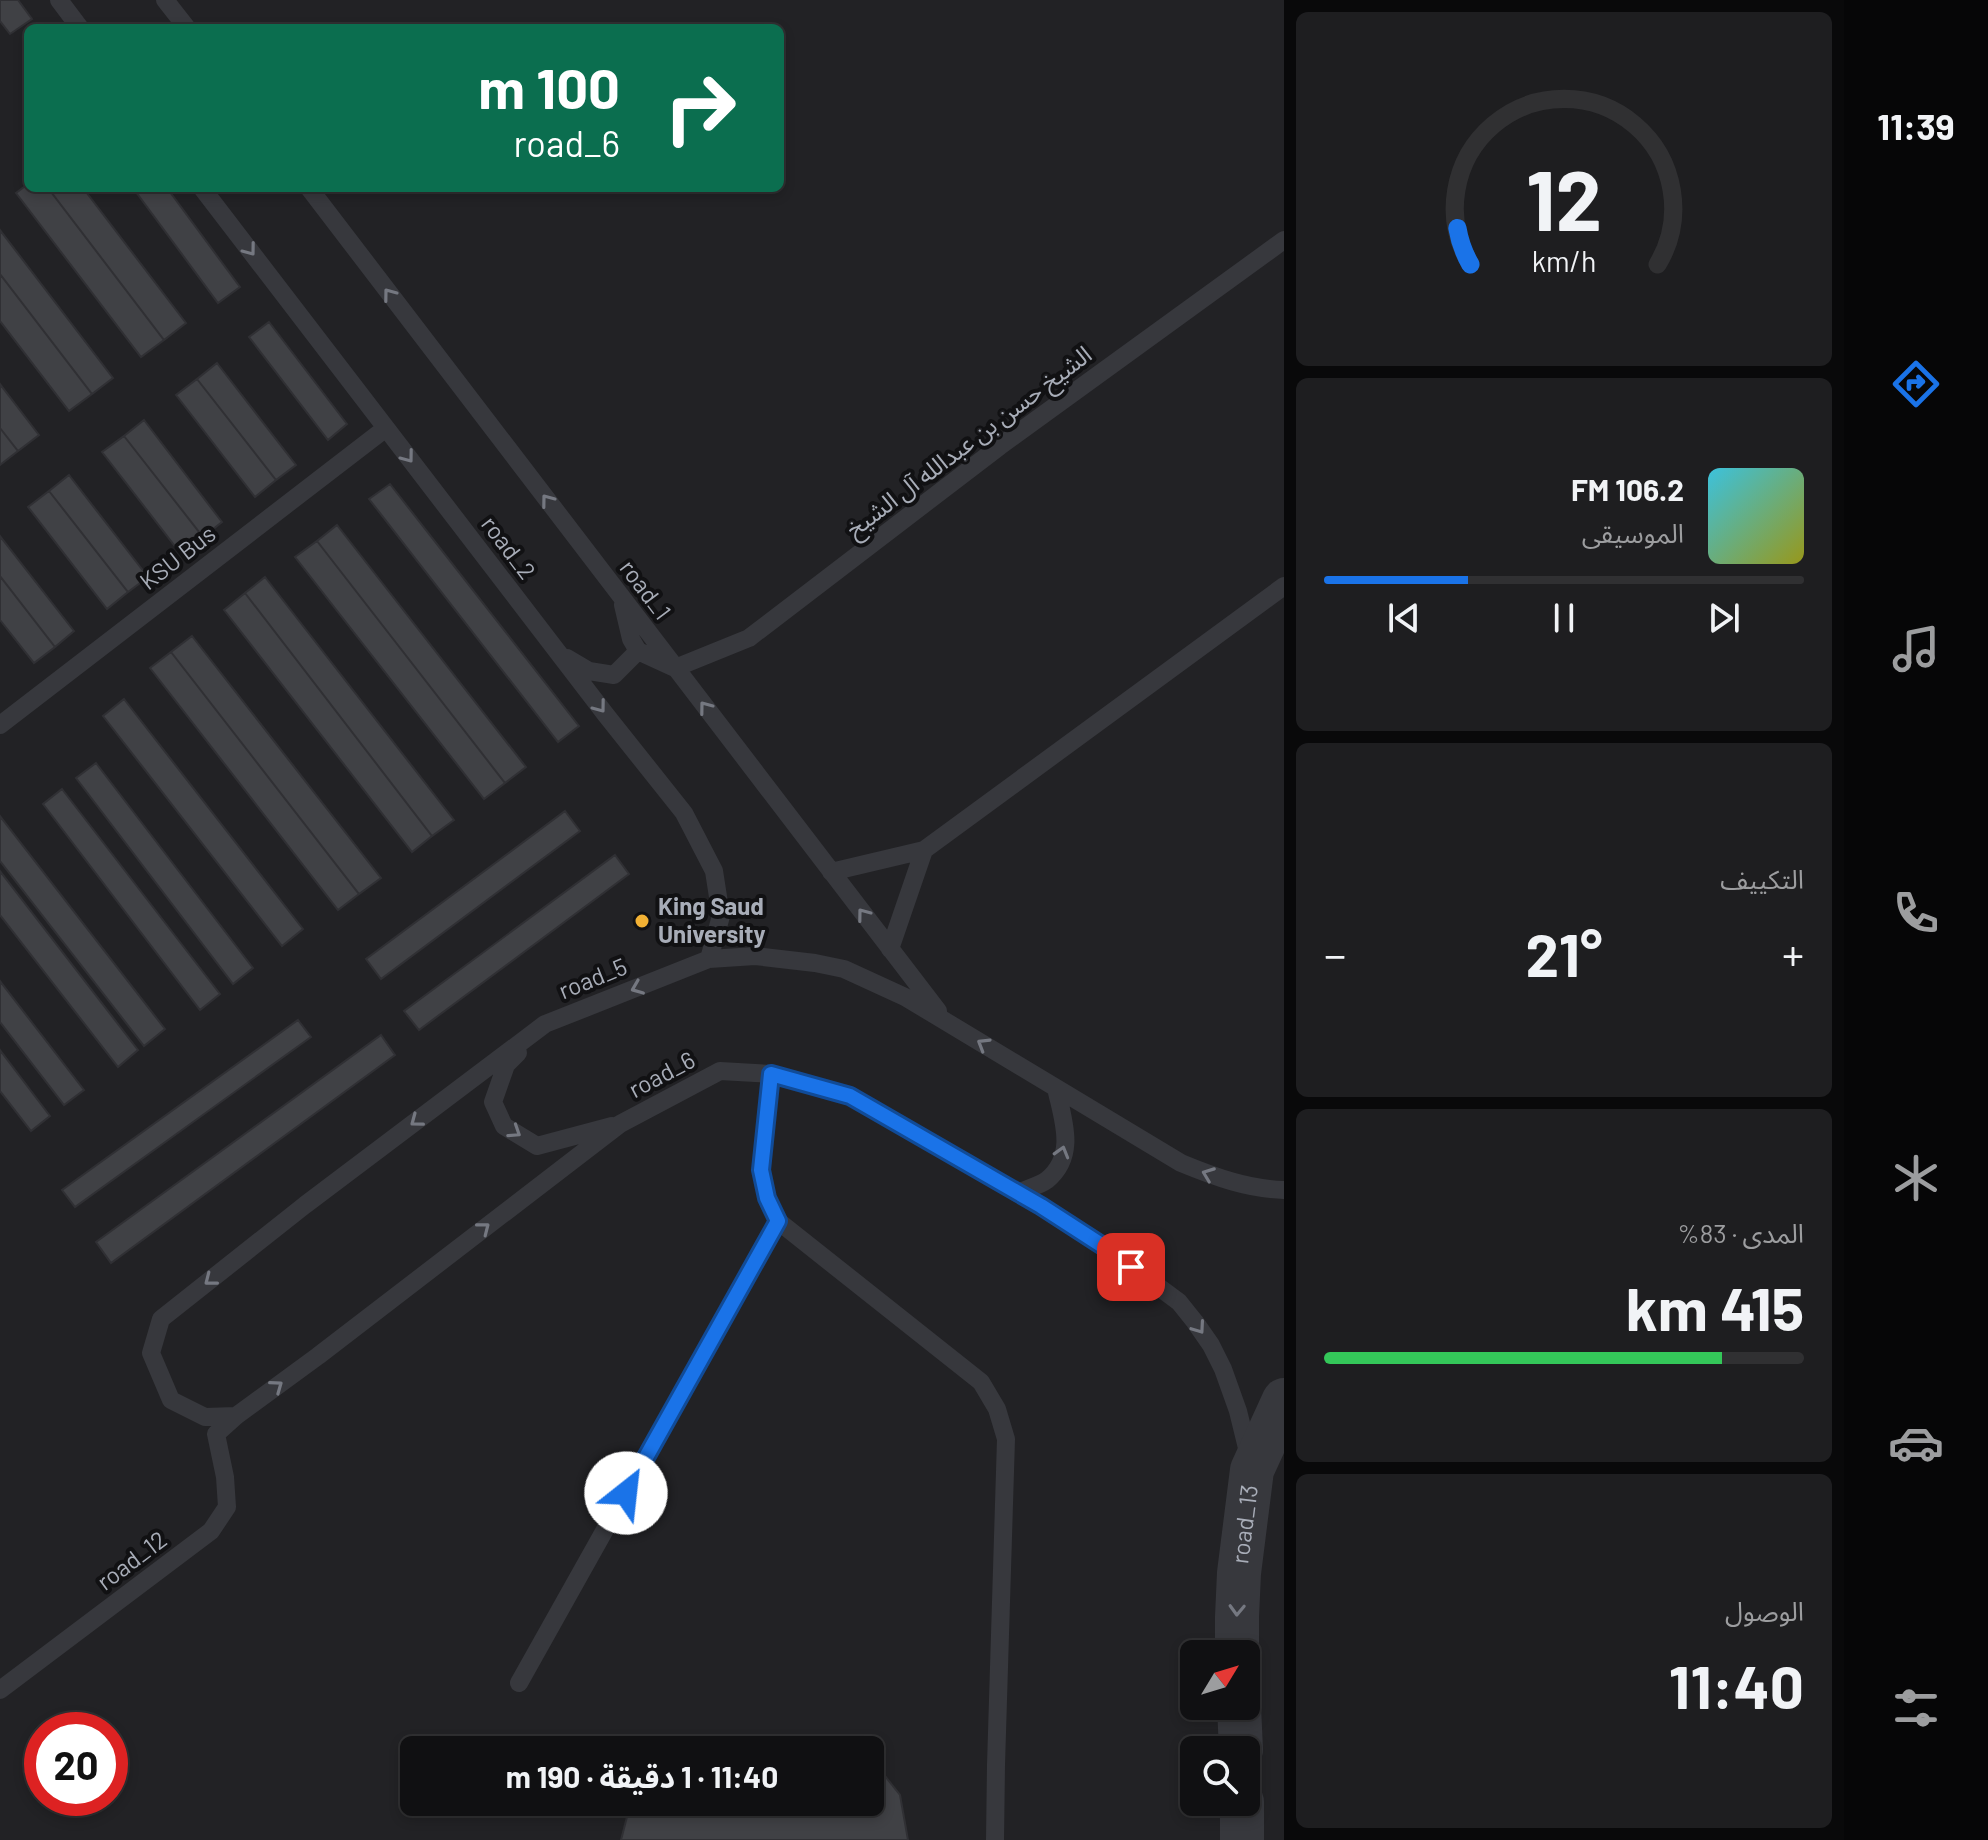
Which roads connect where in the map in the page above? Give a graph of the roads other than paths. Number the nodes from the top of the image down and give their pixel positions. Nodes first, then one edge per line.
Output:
1 (59, 0) edge
2 (165, 0) edge
3 (77, 24) edge
4 (184, 24) edge
5 (205, 192) edge
6 (312, 192) edge
7 (1284, 240) edge
8 (386, 428) junction
9 (1284, 586) edge
10 (622, 598) junction
11 (638, 651) junction
12 (558, 653) junction
13 (675, 668) junction
14 (0, 725) edge
15 (924, 850) junction
16 (831, 872) junction
17 (890, 949) junction
18 (709, 959) junction
19 (944, 1020) junction
20 (545, 1024) junction
21 (771, 1074) junction
22 (1056, 1088) junction
23 (620, 1124) junction
24 (1284, 1190) edge
25 (1017, 1193) junction
26 (778, 1221) junction
27 (1284, 1400) edge
28 (236, 1416) junction
29 (216, 1434) joint
30 (1252, 1470) junction
31 (1237, 1640) edge
32 (519, 1683) dead end
33 (0, 1690) edge
34 (1242, 1816) edge
35 (995, 1840) edge
36 (1242, 1840) edge

1 - 3 lane
2 - 4 lane
5 -> 8 lane, road_2
10 -> 6 lane, road_1
7 - 13 lane, الشيخ حسن بن عبدالله آل الشيخ
8 -> 12 lane, road_2
8 - 14 lane, KSU Bus
9 - 15 lane
10 - 11 lane
10 - 13 lane, road_1
11 - 12 lane
11 - 13 lane
12 -> 18 lane, road_2
16 -> 13 lane, road_1
15 - 16 lane
15 - 17 lane
17 -> 16 lane, road_1
17 - 19 lane, road_1
18 - 19 lane, road_5
18 -> 20 lane, road_5
22 -> 19 lane, road_5
20 -> 23 lane
20 -> 28 lane, road_5
21 - 23 lane, road_6
21 - 25 lane, road_6
21 - 26 lane
24 -> 22 lane, road_5
25 -> 22 lane
28 -> 23 lane, road_6
25 -> 30 lane, road_6
26 - 32 lane
26 - 35 lane
27 - 30 street, road_13
28 - 29 lane, road_6
29 - 33 lane, road_12
30 -> 31 street, road_13
34 - 36 street

